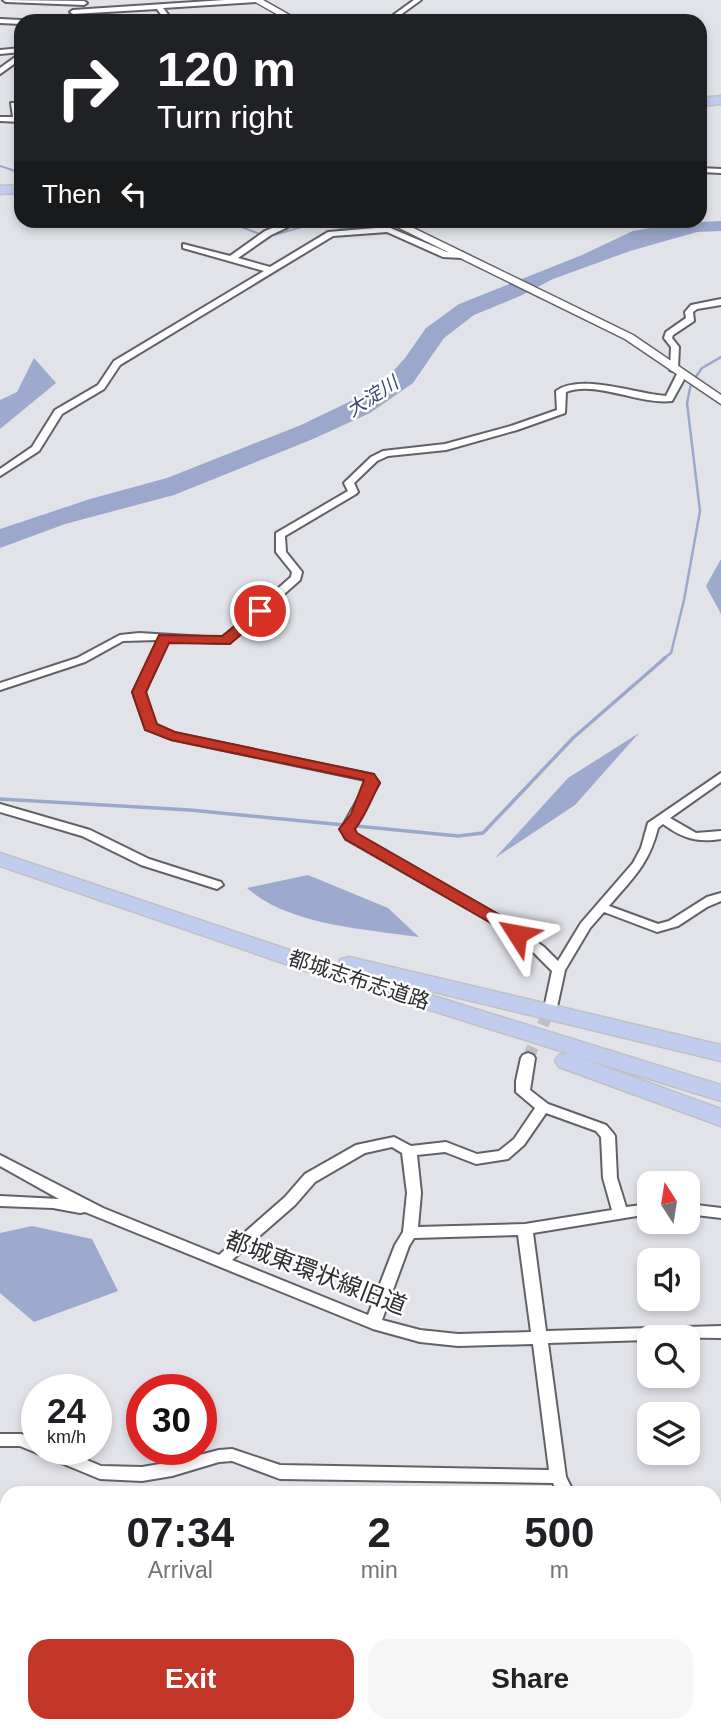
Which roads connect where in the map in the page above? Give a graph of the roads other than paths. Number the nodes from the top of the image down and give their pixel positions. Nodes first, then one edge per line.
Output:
1 (6, 0) edge
2 (256, 0) edge
3 (418, 0) edge
4 (86, 2) edge
5 (159, 7) junction
6 (73, 12) joint
7 (164, 14) edge
8 (283, 14) edge
9 (398, 14) edge
10 (0, 52) edge
11 (11, 52) junction
12 (14, 52) edge
13 (14, 59) edge
14 (0, 61) edge
15 (0, 72) edge
16 (280, 228) edge
17 (405, 228) edge
18 (268, 233) joint
19 (186, 246) dead end
20 (462, 255) junction
21 (231, 259) junction
22 (270, 270) junction
23 (721, 302) edge
24 (685, 376) junction
25 (721, 400) edge
26 (0, 473) edge
27 (164, 638) junction
28 (0, 687) edge
29 (721, 777) edge
30 (0, 808) edge
31 (662, 818) junction
32 (721, 835) edge
33 (0, 859) edge
34 (217, 886) dead end
35 (721, 897) edge
36 (601, 907) junction
37 (157, 914) junction
38 (559, 970) junction
39 (552, 1004) tunnel mouth
40 (721, 1053) edge
41 (528, 1058) tunnel mouth
42 (721, 1093) edge
43 (543, 1107) junction
44 (721, 1118) edge
45 (409, 1152) junction
46 (0, 1160) edge
47 (0, 1201) edge
48 (700, 1210) edge
49 (637, 1211) edge
50 (98, 1212) junction
51 (721, 1213) edge
52 (621, 1214) junction
53 (525, 1229) junction
54 (410, 1233) junction
55 (221, 1261) junction
56 (373, 1323) junction
57 (721, 1332) edge
58 (538, 1339) junction
59 (0, 1440) edge
60 (21, 1440) edge
61 (83, 1465) edge
62 (558, 1477) junction
63 (562, 1486) edge

1 - 4 street
2 - 5 street
2 - 8 street
3 - 9 street
4 - 6 street
5 - 6 street
5 - 7 street
10 - 11 street
11 - 12 street
11 - 14 street
13 - 15 street
16 - 18 street
17 - 20 street
18 - 21 street
19 - 21 street
20 - 22 street
20 - 24 street
21 - 22 street
22 - 26 street
23 - 24 street
24 - 25 street
24 - 27 street
27 - 28 street
27 - 38 street
29 - 31 street
30 - 34 street
31 - 32 street
31 - 36 street
33 - 37 highway, 都城志布志道路
35 - 36 street
36 - 38 street
37 - 40 highway
37 - 42 highway, 都城志布志道路
37 - 44 highway
38 - 39 street
41 - 43 street
43 - 45 street
43 - 52 street
45 - 54 street
45 - 55 street
46 - 50 street, 都城東環状線旧道
47 - 50 street
48 - 51 street
49 - 52 street
50 - 55 street, 都城東環状線旧道
52 - 53 street
53 - 54 street
53 - 58 street
54 - 56 street
55 - 56 street, 都城東環状線旧道
56 - 58 street, 都城東環状線旧道
57 - 58 street, 都城東環状線旧道
58 - 62 street
59 - 60 street
61 - 62 street
62 - 63 street

